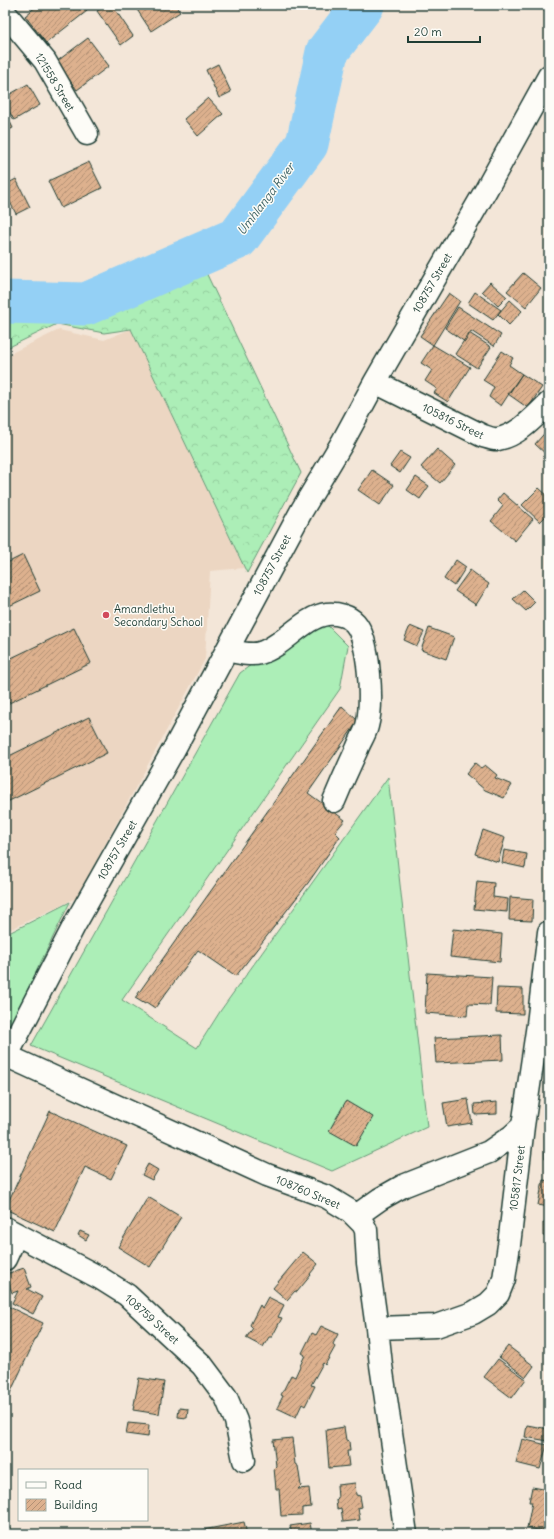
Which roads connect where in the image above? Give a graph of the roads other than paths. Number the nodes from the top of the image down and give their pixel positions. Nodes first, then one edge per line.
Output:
1 (5, 13) edge
2 (549, 76) edge
3 (87, 134) dead end
4 (375, 382) junction
5 (549, 403) edge
6 (227, 650) junction
7 (334, 801) dead end
8 (549, 932) edge
9 (5, 1057) edge
10 (523, 1126) junction
11 (356, 1216) junction
12 (11, 1232) edge
13 (5, 1259) edge
14 (377, 1328) junction
15 (244, 1460) dead end
16 (406, 1534) edge

1 - 3 street, 121558 Street
2 - 4 street, 108757 Street
4 - 5 street, 105816 Street
4 - 6 street, 108757 Street
6 - 7 street
6 - 9 street, 108757 Street
8 - 10 street, 105817 Street
9 - 11 street, 108760 Street
10 - 11 street
10 - 14 street, 105817 Street
11 - 14 street, 108760 Street
12 - 13 street
12 - 15 street, 108759 Street
14 - 16 street, 108760 Street

